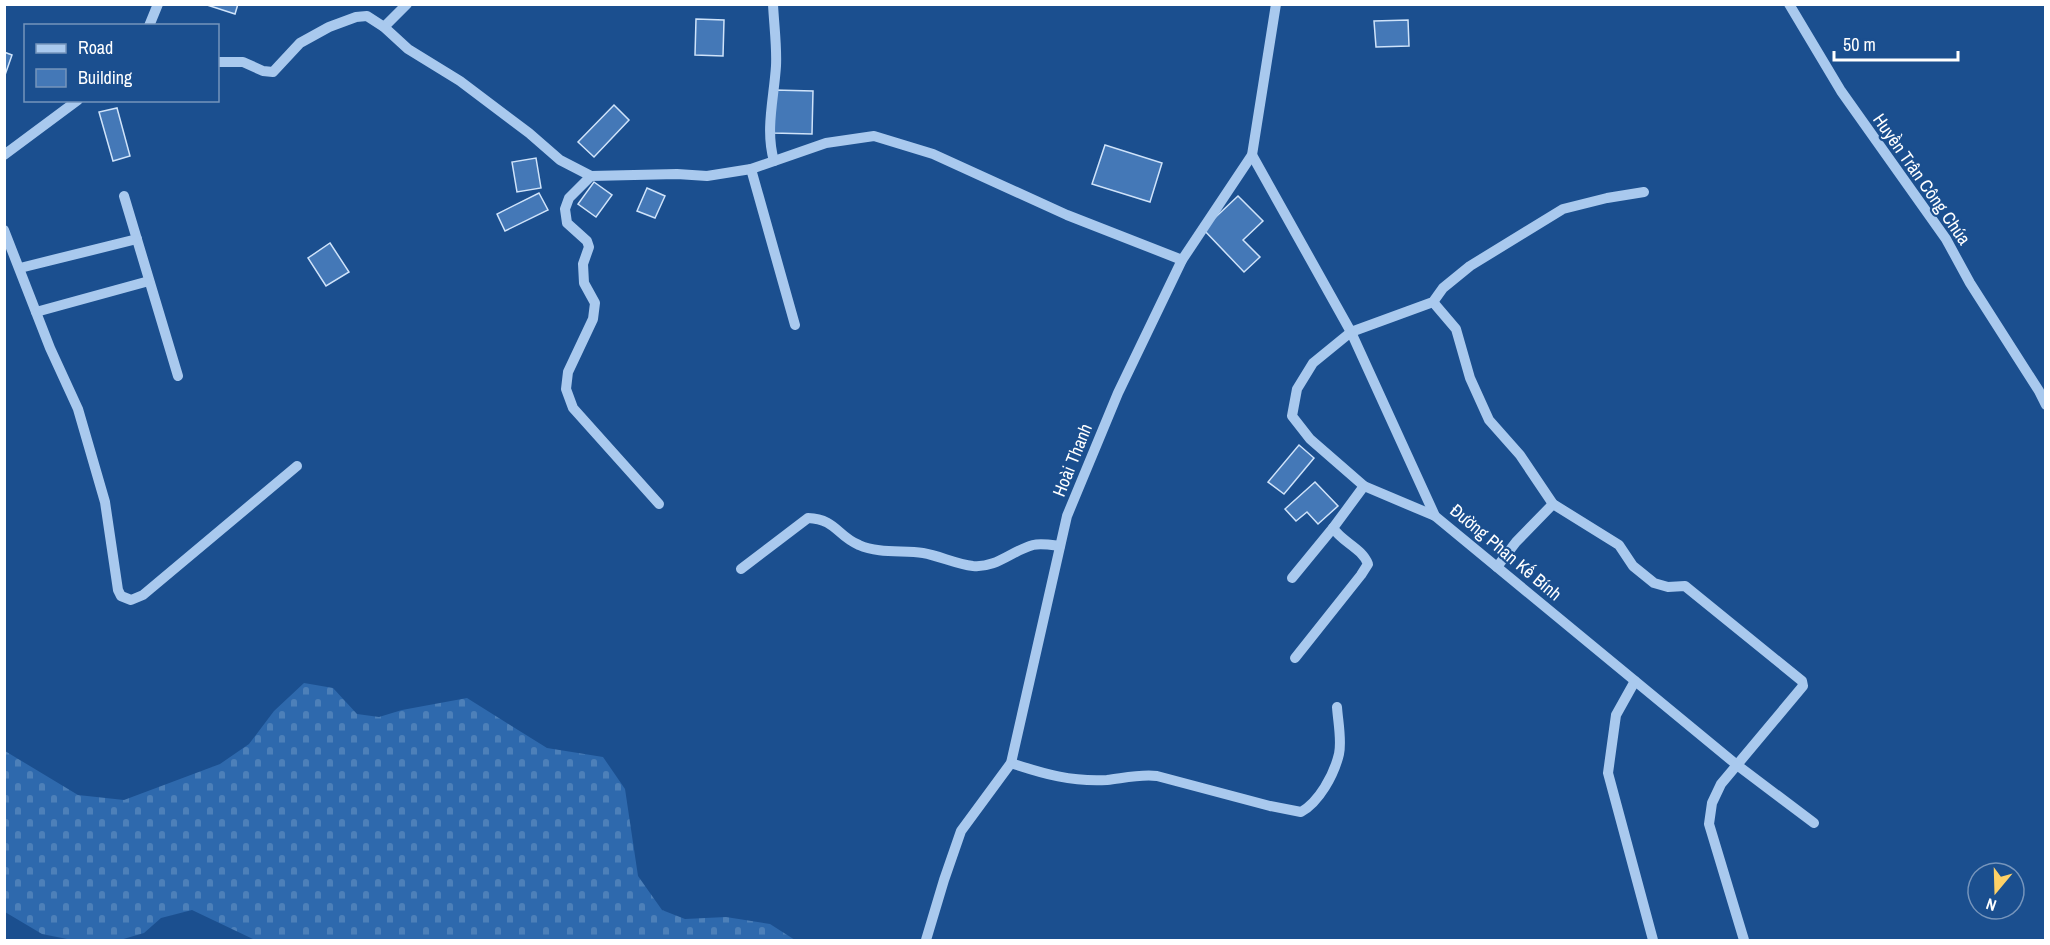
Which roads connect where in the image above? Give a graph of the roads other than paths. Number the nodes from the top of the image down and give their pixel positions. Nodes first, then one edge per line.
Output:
1 (158, 4) edge
2 (407, 4) edge
3 (773, 4) edge
4 (1276, 4) edge
5 (1788, 4) edge
6 (150, 24) edge
7 (384, 27) junction
8 (219, 62) edge
9 (75, 102) edge
10 (1252, 154) junction
11 (4, 155) edge
12 (774, 161) junction
13 (751, 169) junction
14 (591, 176) junction
15 (1644, 192) dead end
16 (124, 196) dead end
17 (4, 230) edge
18 (137, 239) junction
19 (1182, 260) junction
20 (20, 268) junction
21 (149, 281) junction
22 (1433, 302) junction
23 (36, 312) junction
24 (795, 325) dead end
25 (1351, 332) junction
26 (178, 376) dead end
27 (2046, 405) edge
28 (297, 466) dead end
29 (1364, 486) junction
30 (659, 504) dead end
31 (1552, 504) junction
32 (1435, 516) junction
33 (1333, 528) junction
34 (1060, 546) junction
35 (1497, 567) junction
36 (741, 569) dead end
37 (1292, 578) dead end
38 (1295, 658) dead end
39 (1635, 681) junction
40 (1337, 707) dead end
41 (1011, 763) junction
42 (1737, 765) junction
43 (1814, 823) dead end
44 (926, 940) edge
45 (1653, 940) edge
46 (1743, 940) edge

1 - 6 street
2 - 7 street
3 - 12 street
4 - 10 street, Hoài Thanh
5 - 27 street, Huyền Trân Công Chúa
7 - 8 street
7 - 14 street
9 - 11 street
10 - 19 street, Hoài Thanh
10 - 25 street, Đường Phan Kế Bính
12 - 13 street
12 - 19 street
13 - 14 street
13 - 24 street
14 - 30 street
15 - 22 street
16 - 18 street
17 - 20 street
18 - 20 street
18 - 21 street
19 - 34 street, Hoài Thanh
20 - 23 street
21 - 23 street
21 - 26 street
22 - 25 street
22 - 31 street
23 - 28 street
25 - 29 street
25 - 32 street, Đường Phan Kế Bính
29 - 32 street
29 - 33 street
31 - 35 street
31 - 42 street
32 - 35 street, Đường Phan Kế Bính
33 - 37 street
33 - 38 street
34 - 36 street
34 - 41 street, Hoài Thanh
35 - 39 street, Đường Phan Kế Bính
39 - 42 street, Đường Phan Kế Bính
39 - 45 street
40 - 41 street
41 - 44 street, Hoài Thanh
42 - 43 street, Đường Phan Kế Bính
42 - 46 street

